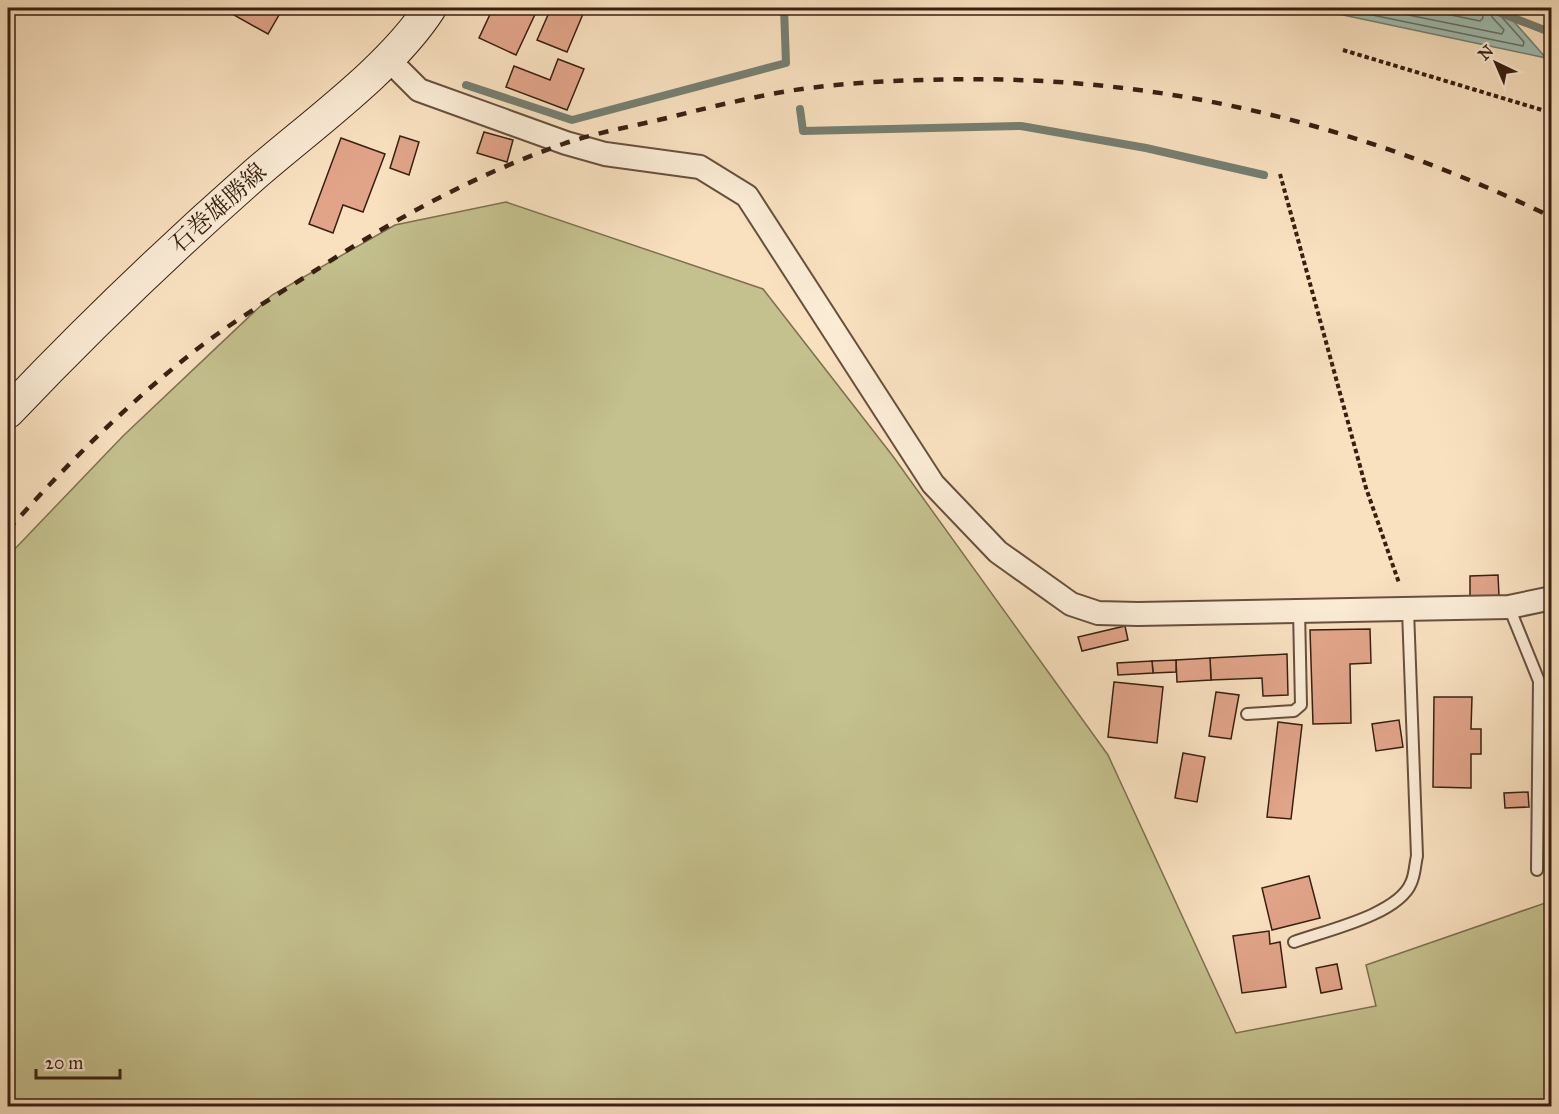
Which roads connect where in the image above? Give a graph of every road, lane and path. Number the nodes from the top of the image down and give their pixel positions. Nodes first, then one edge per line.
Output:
1 (430, 8) edge
2 (1343, 50) dead end
3 (388, 59) junction
4 (1551, 113) edge
5 (1280, 174) dead end
6 (8, 412) edge
7 (1551, 598) edge
8 (1509, 608) junction
9 (1299, 609) junction
10 (1408, 610) junction
11 (1247, 714) dead end
12 (1537, 870) dead end
13 (1294, 942) dead end

1 - 3 main road, 石巻雄勝線
2 - 4 path
3 - 6 main road, 石巻雄勝線
3 - 9 street
5 - 10 path
7 - 8 street
8 - 10 street
8 - 12 lane
9 - 10 street
9 - 11 lane
10 - 13 lane

